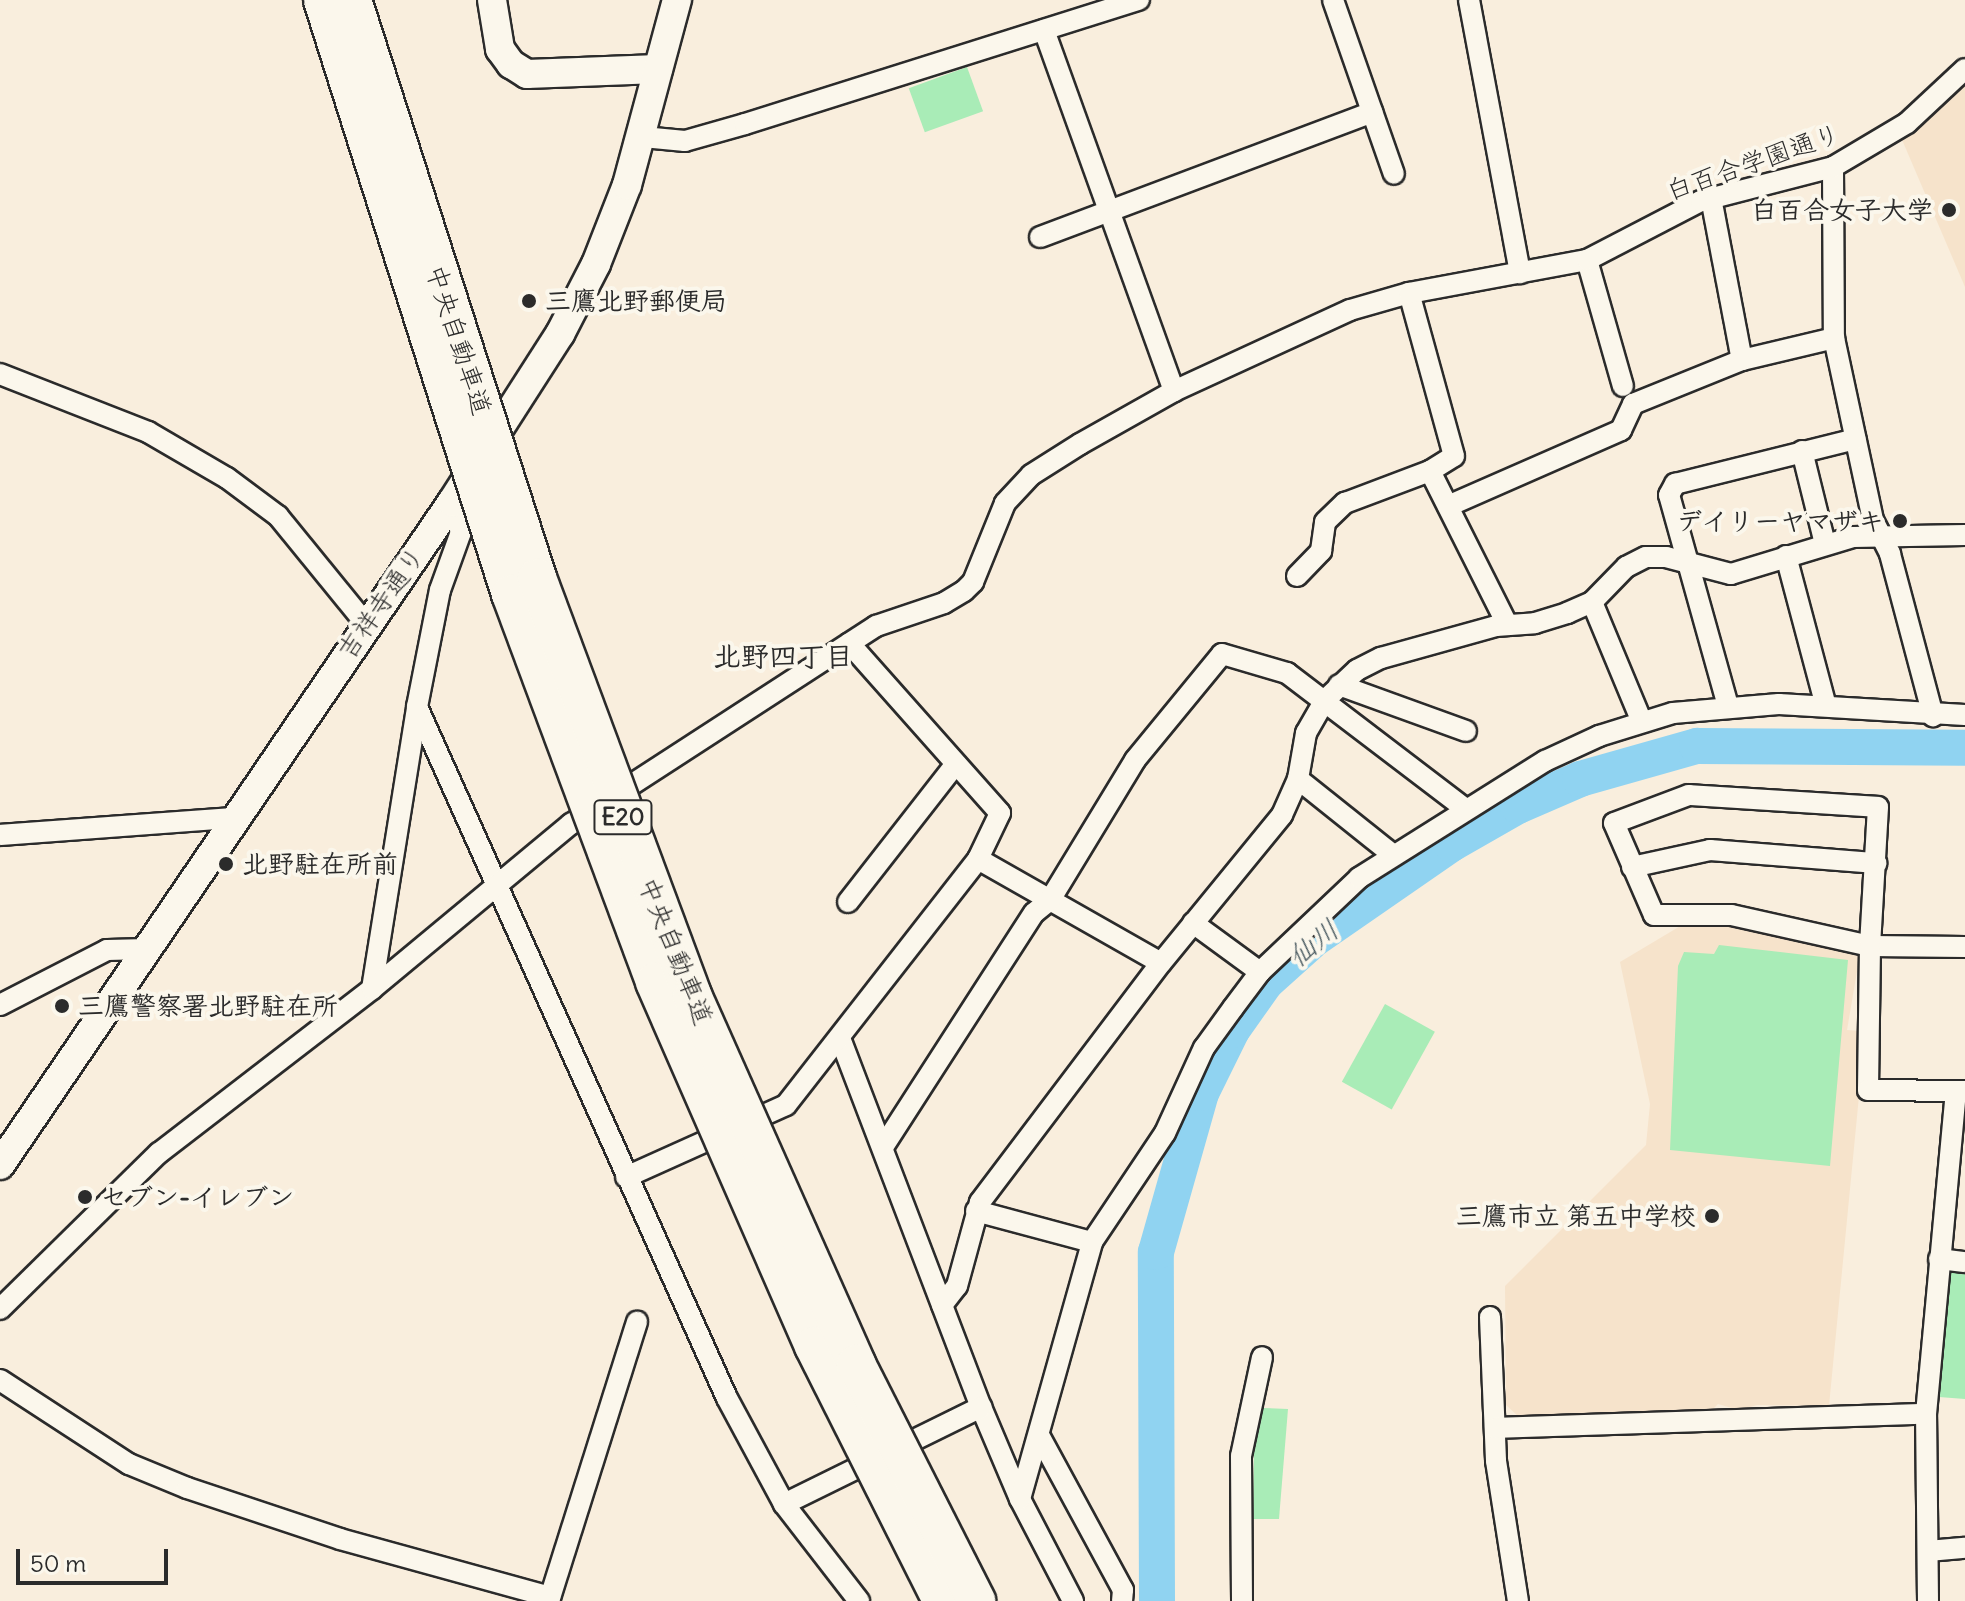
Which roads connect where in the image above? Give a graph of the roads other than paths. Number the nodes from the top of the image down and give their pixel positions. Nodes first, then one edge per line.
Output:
1 (323, 0) edge
2 (352, 0) edge
3 (492, 0) edge
4 (677, 0) edge
5 (1333, 0) edge
6 (1469, 0) edge
7 (1130, 2) edge
8 (1044, 30) junction
9 (658, 69) junction
10 (1965, 69) edge
11 (1372, 112) junction
12 (643, 137) junction
13 (1833, 167) junction
14 (1394, 174) dead end
15 (1711, 198) junction
16 (1114, 212) junction
17 (1040, 237) dead end
18 (1587, 260) junction
19 (1520, 273) junction
20 (1409, 293) junction
21 (1834, 338) junction
22 (1742, 360) junction
23 (0, 374) edge
24 (1623, 386) dead end
25 (1174, 391) junction
26 (1855, 439) junction
27 (1802, 451) junction
28 (1430, 471) junction
29 (452, 502) junction
30 (1448, 506) junction
31 (1880, 534) junction
32 (1965, 535) edge
33 (1825, 544) junction
34 (1786, 556) junction
35 (1686, 563) junction
36 (1297, 576) dead end
37 (1592, 602) junction
38 (366, 624) junction
39 (1507, 624) junction
40 (849, 643) junction
41 (1332, 692) junction
42 (1728, 706) junction
43 (1826, 706) junction
44 (417, 707) junction
45 (1965, 715) edge
46 (1933, 716) junction
47 (1642, 722) junction
48 (1466, 731) dead end
49 (956, 764) junction
50 (1298, 779) junction
51 (1464, 808) junction
52 (233, 818) junction
53 (0, 835) edge
54 (1392, 854) junction
55 (978, 859) junction
56 (1876, 863) junction
57 (1632, 867) junction
58 (497, 883) junction
59 (1050, 900) junction
60 (848, 902) dead end
61 (1193, 923) junction
62 (1870, 946) junction
63 (1965, 947) edge
64 (148, 949) junction
65 (1161, 963) junction
66 (1260, 972) junction
67 (372, 989) junction
68 (0, 1005) edge
69 (840, 1038) junction
70 (1960, 1092) edge
71 (883, 1147) junction
72 (0, 1165) edge
73 (626, 1177) junction
74 (976, 1211) junction
75 (1092, 1242) junction
76 (1939, 1259) junction
77 (1965, 1262) edge
78 (942, 1305) junction
79 (0, 1309) edge
80 (1490, 1317) dead end
81 (637, 1322) dead end
82 (1262, 1357) dead end
83 (0, 1380) edge
84 (981, 1407) junction
85 (1926, 1414) junction
86 (1495, 1428) junction
87 (1040, 1437) junction
88 (1020, 1499) junction
89 (784, 1504) junction
90 (1965, 1548) edge
91 (1928, 1551) junction
92 (550, 1599) edge
93 (859, 1601) edge
94 (942, 1601) edge
95 (976, 1601) edge
96 (1073, 1601) edge
97 (1122, 1601) edge
98 (1242, 1601) edge
99 (1518, 1601) edge
100 (1928, 1601) edge

1 - 94 highway, 中央自動車道 / E20, bridge
2 - 95 highway, 中央自動車道 / E20, bridge
3 - 9 main road
4 - 9 main road, 吉祥寺通り
5 - 11 street
6 - 19 street
7 - 8 street
8 - 12 street
8 - 16 street
9 - 12 main road, 吉祥寺通り
10 - 13 street, 白百合学園通り
11 - 14 street
11 - 16 street
12 - 29 main road, 吉祥寺通り
13 - 15 street, 白百合学園通り
13 - 21 street
15 - 18 street, 白百合学園通り
15 - 22 street
16 - 17 street
16 - 25 street
18 - 19 street, 白百合学園通り
18 - 24 street
19 - 20 street, 白百合学園通り
20 - 25 street, 白百合学園通り
20 - 28 street
21 - 22 street
21 - 26 street
22 - 30 street
23 - 38 street
25 - 40 street, 白百合学園通り
26 - 27 street
26 - 31 street
27 - 33 street
27 - 35 street
28 - 30 street
28 - 36 street
29 - 38 main road, 吉祥寺通り
29 - 44 street
30 - 39 street
31 - 32 street
31 - 33 street
31 - 46 street
33 - 34 street
34 - 35 street
34 - 43 street
35 - 37 street
35 - 42 street
37 - 39 street
37 - 47 street
38 - 52 main road, 吉祥寺通り
39 - 41 street
40 - 49 street
40 - 58 street, 白百合学園通り
41 - 48 street
41 - 50 street
41 - 51 street
41 - 59 street
42 - 43 street
42 - 47 street
43 - 46 street
44 - 58 street
44 - 67 street
45 - 46 street
47 - 51 street
49 - 55 street
49 - 60 street
50 - 54 street
50 - 61 street
51 - 54 street
52 - 53 street
52 - 64 main road, 吉祥寺通り
54 - 66 street
55 - 59 street
55 - 69 street
56 - 57 street
56 - 57 street
56 - 62 street
57 - 62 street
58 - 67 street, 白百合学園通り
58 - 73 street
59 - 65 street
59 - 71 street
61 - 65 street
61 - 66 street
62 - 63 street
62 - 70 street
64 - 68 street
64 - 72 main road, 吉祥寺通り
65 - 74 street
66 - 75 street
67 - 79 street, 白百合学園通り
69 - 71 street
69 - 73 street
70 - 76 street
71 - 78 street
73 - 89 street
74 - 75 street
74 - 78 street
75 - 87 street
76 - 77 street
76 - 85 street
78 - 84 street
80 - 86 street
81 - 92 street
82 - 98 street
83 - 92 street
84 - 88 street
84 - 89 street
85 - 86 street
85 - 91 street
86 - 99 street
87 - 88 street
87 - 97 street
88 - 96 street
89 - 93 street
90 - 91 street
91 - 100 street

